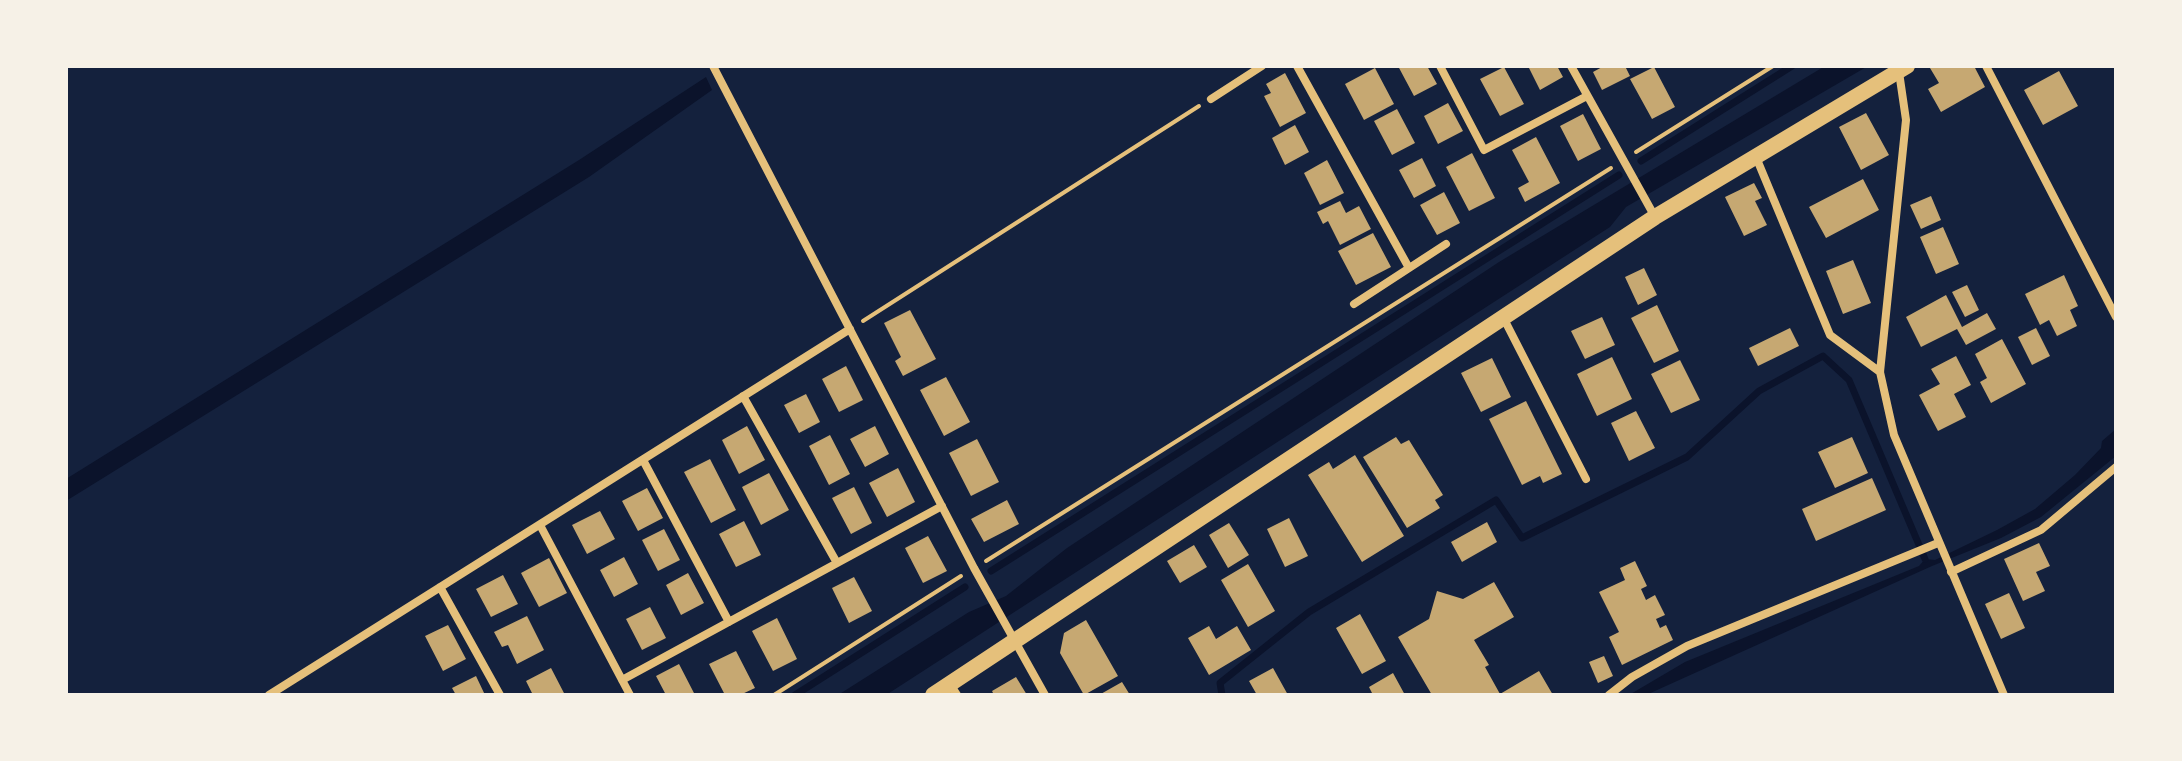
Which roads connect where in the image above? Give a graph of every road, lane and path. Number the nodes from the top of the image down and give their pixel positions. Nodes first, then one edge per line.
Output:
1 (713, 66) edge
2 (1262, 66) edge
3 (1297, 66) edge
4 (1440, 66) edge
5 (1571, 66) edge
6 (1773, 66) edge
7 (1986, 66) edge
8 (1903, 69) edge
9 (1587, 96) junction
10 (1211, 99) joint
11 (1756, 157) junction
12 (1623, 160) junction
13 (1655, 217) junction
14 (1446, 244) dead end
15 (1409, 268) junction
16 (1354, 304) dead end
17 (2116, 317) edge
18 (1504, 319) junction
19 (850, 329) junction
20 (1880, 372) junction
21 (743, 396) junction
22 (643, 460) junction
23 (2116, 467) edge
24 (1586, 479) dead end
25 (942, 506) junction
26 (540, 525) junction
27 (1938, 543) junction
28 (837, 563) junction
29 (974, 568) junction
30 (1951, 572) junction
31 (440, 587) junction
32 (729, 622) junction
33 (1012, 638) junction
34 (622, 680) junction
35 (954, 689) edge
36 (269, 695) edge
37 (500, 695) edge
38 (630, 695) edge
39 (774, 695) edge
40 (933, 695) edge
41 (1045, 695) edge
42 (1609, 695) edge
43 (2004, 695) edge

1 - 19 street
2 - 10 street
3 - 15 street
4 - 9 street
5 - 9 street
6 - 12 path
7 - 17 street
8 - 11 main road
8 - 20 street
9 - 12 street
10 - 19 path
11 - 13 main road
11 - 20 street
12 - 13 street
12 - 29 path
13 - 18 main road
14 - 15 street
15 - 16 street
18 - 24 street
18 - 33 main road
19 - 21 street
19 - 25 street
20 - 27 street
21 - 22 street
21 - 28 street
22 - 26 street
22 - 32 street
23 - 30 street
25 - 28 street
25 - 29 street
26 - 31 street
26 - 34 street
27 - 30 street
27 - 42 street
28 - 32 street
29 - 33 street
29 - 39 path
30 - 43 street
31 - 36 street
31 - 37 street
32 - 34 street
33 - 35 main road
33 - 41 street
34 - 38 street
35 - 40 main road

